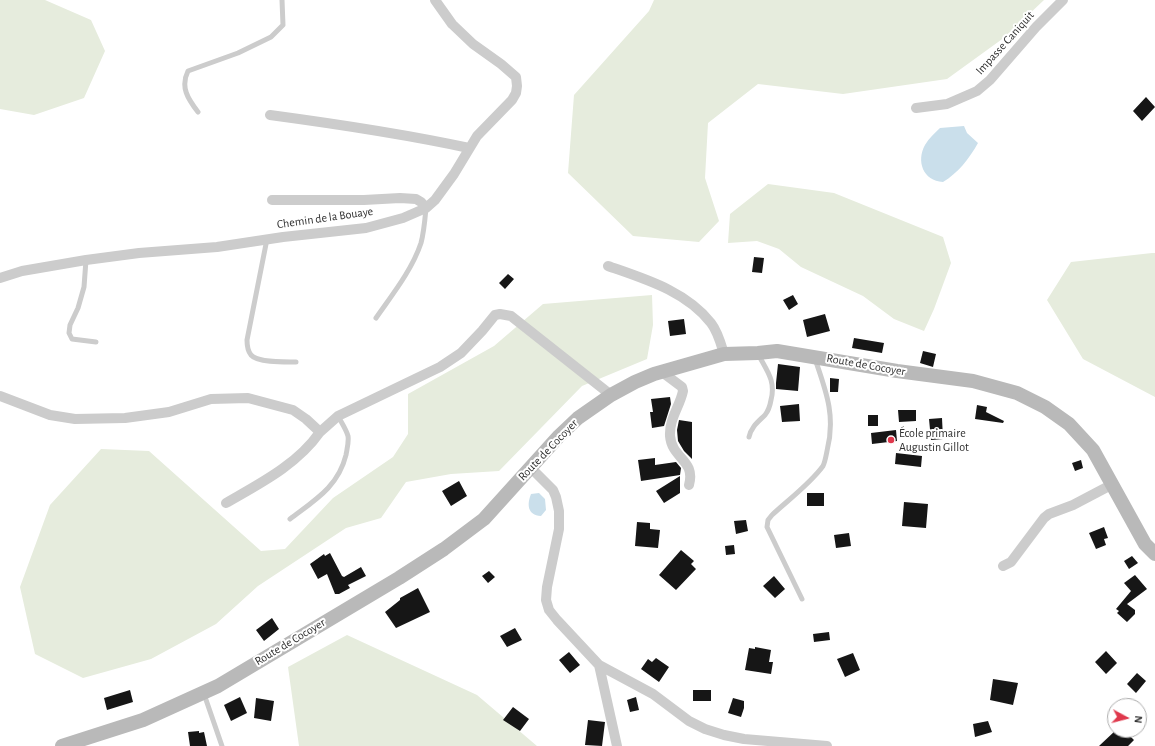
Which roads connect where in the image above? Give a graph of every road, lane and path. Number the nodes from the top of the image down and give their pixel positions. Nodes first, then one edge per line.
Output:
1 (282, 0) edge
2 (435, 0) edge
3 (1063, 0) edge
4 (916, 108) dead end
5 (198, 112) dead end
6 (270, 115) dead end
7 (469, 148) junction
8 (272, 200) dead end
9 (426, 208) junction
10 (267, 239) junction
11 (86, 260) junction
12 (608, 266) dead end
13 (0, 278) edge
14 (376, 318) dead end
15 (96, 342) dead end
16 (758, 353) junction
17 (724, 354) junction
18 (814, 356) junction
19 (296, 362) dead end
20 (662, 372) junction
21 (0, 396) edge
22 (611, 396) junction
23 (338, 416) junction
24 (320, 432) junction
25 (749, 437) dead end
26 (530, 467) junction
27 (1111, 484) junction
28 (690, 485) dead end
29 (226, 503) dead end
30 (290, 519) dead end
31 (1155, 554) edge
32 (1003, 566) dead end
33 (802, 599) dead end
34 (599, 665) junction
35 (203, 693) junction
36 (62, 746) edge
37 (222, 746) edge
38 (617, 746) edge
39 (826, 746) edge

1 - 5 lane
2 - 7 street, Chemin de la Bouaye
3 - 4 street, Impasse Caniquit
6 - 7 street
7 - 9 street, Chemin de la Bouaye
8 - 9 street
9 - 10 street, Chemin de la Bouaye
9 - 14 lane
10 - 11 street, Chemin de la Bouaye
10 - 19 lane
11 - 13 street, Chemin de la Bouaye
11 - 15 lane
12 - 17 street
16 - 17 main road, Route de Cocoyer
16 - 18 main road, Route de Cocoyer
16 - 25 lane
17 - 20 main road, Route de Cocoyer
18 - 27 main road, Route de Cocoyer
18 - 33 lane
20 - 22 main road, Route de Cocoyer
20 - 28 street
21 - 24 street
22 - 23 street
22 - 26 main road, Route de Cocoyer
23 - 24 street
23 - 30 lane
24 - 29 street
26 - 34 street
26 - 35 main road, Route de Cocoyer
27 - 31 main road, Route de Cocoyer
27 - 32 street
34 - 38 street
34 - 39 street
35 - 36 main road, Route de Cocoyer
35 - 37 lane

